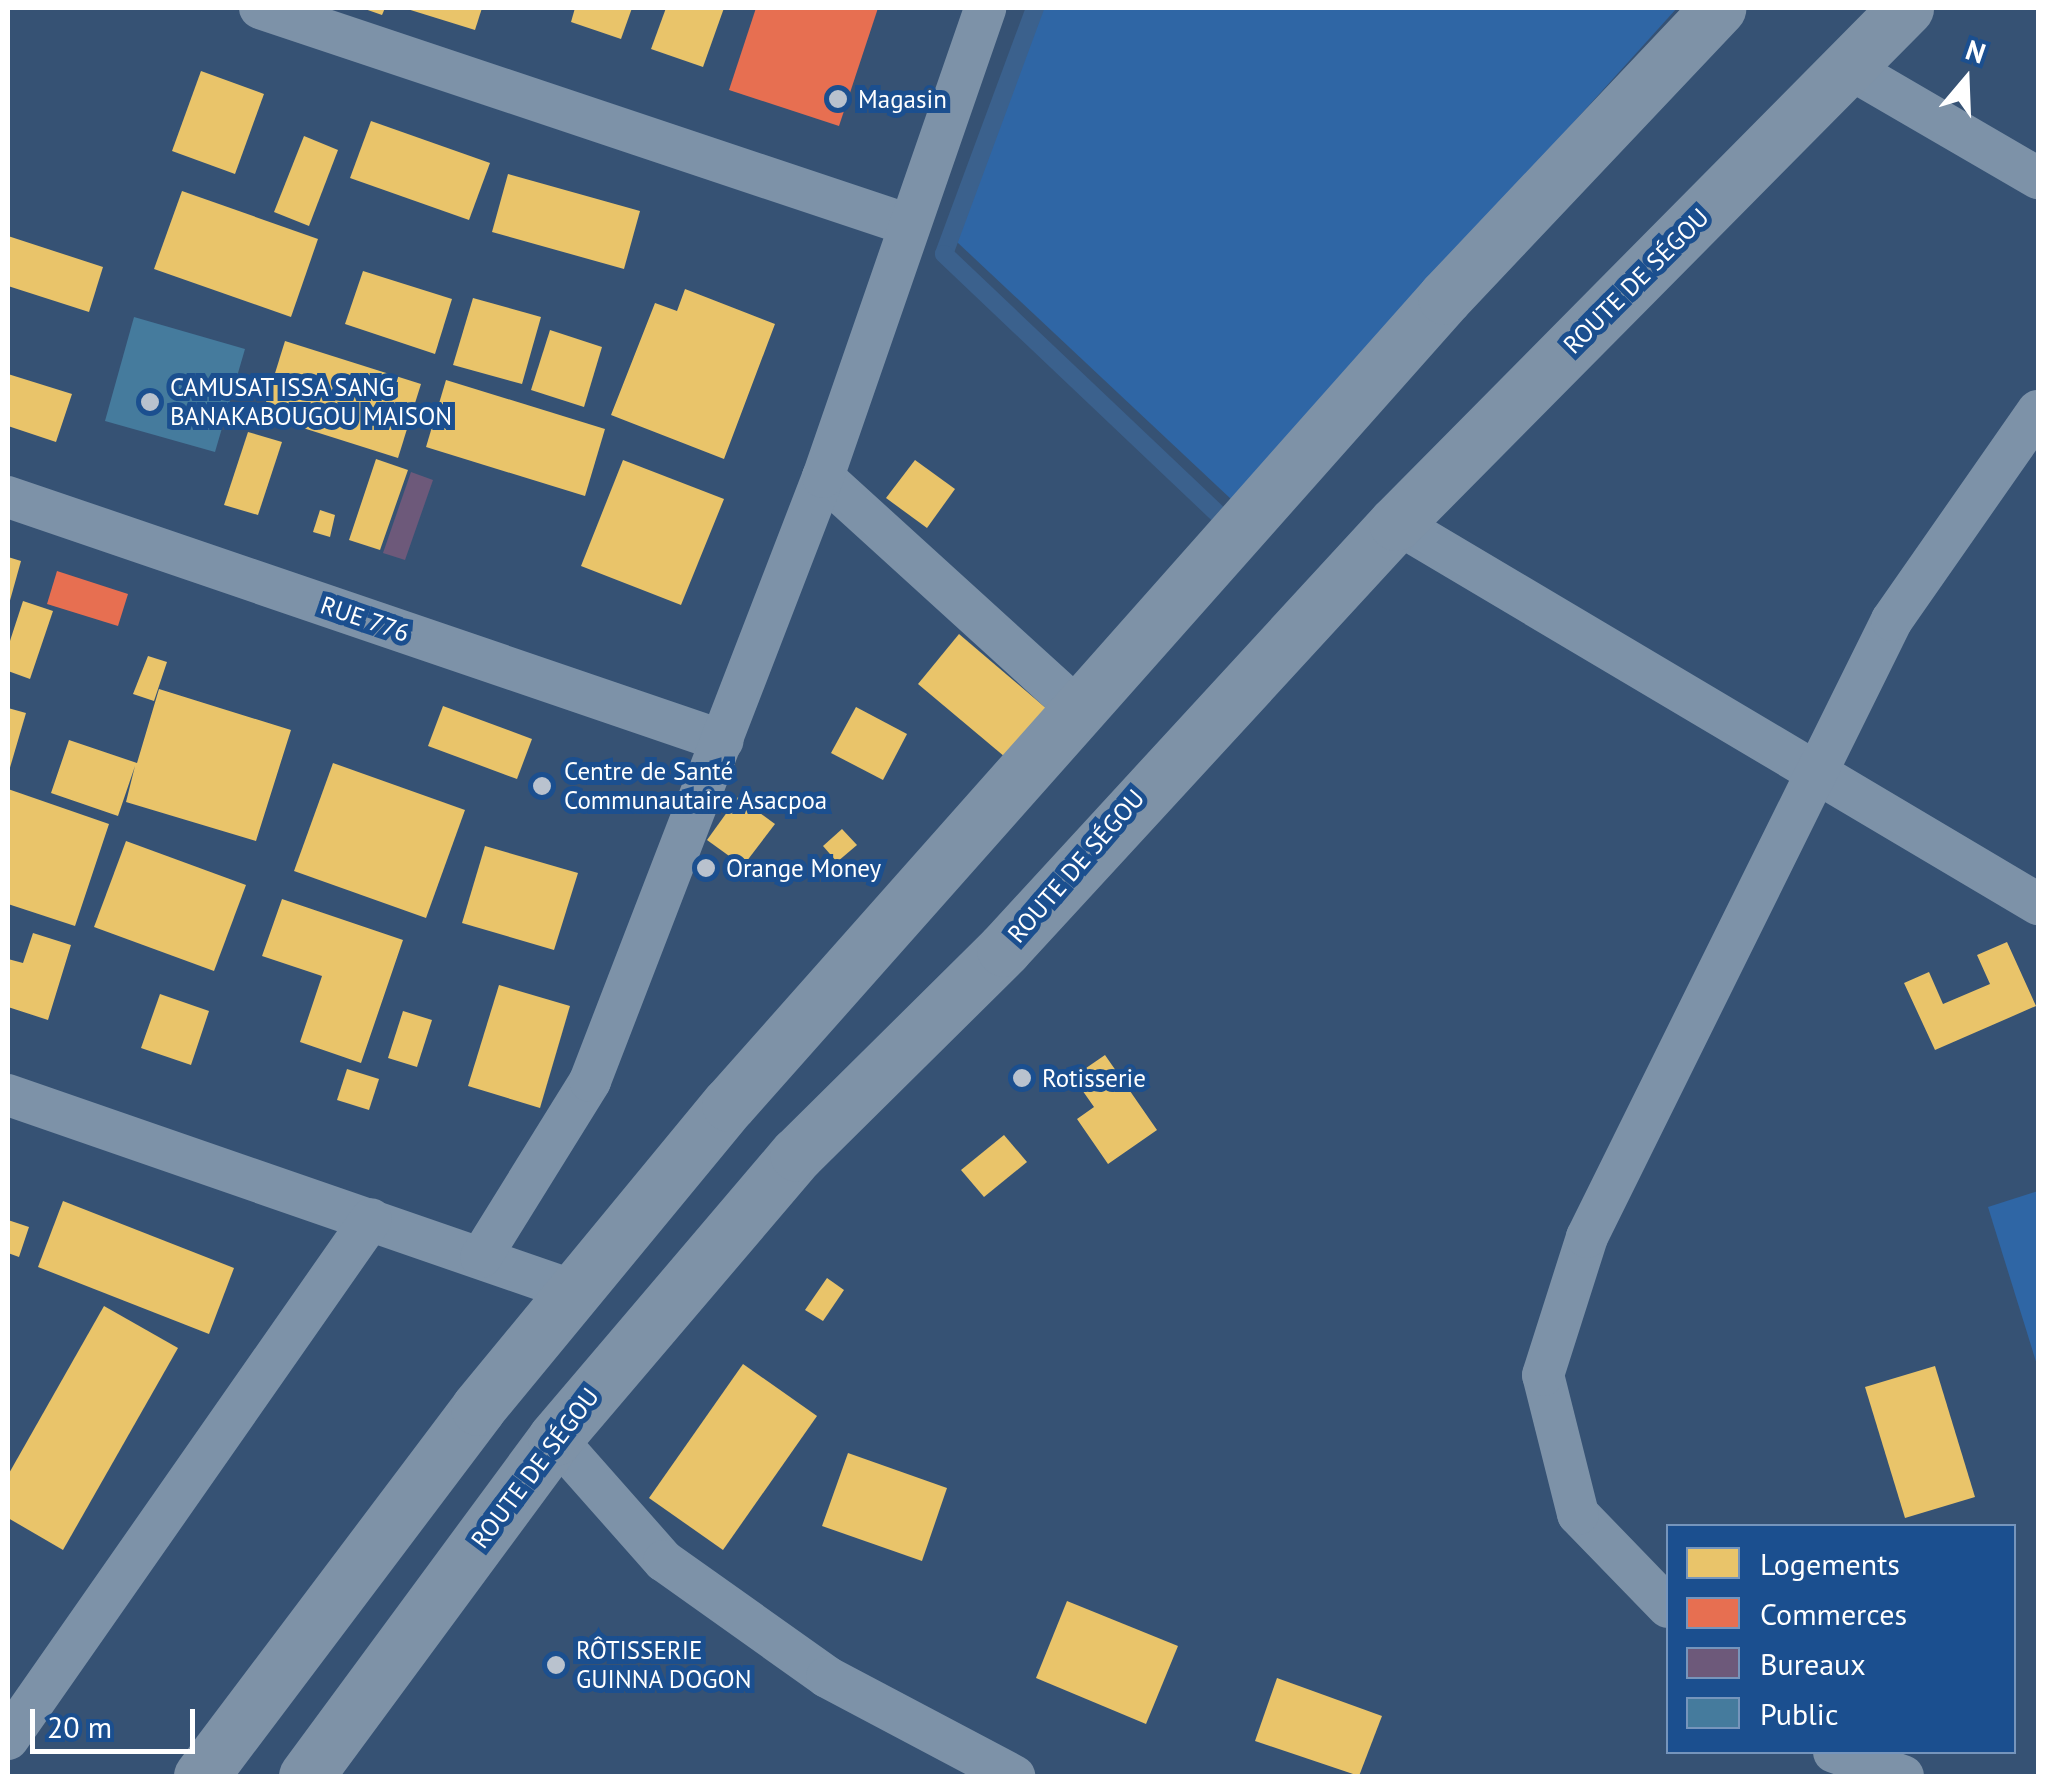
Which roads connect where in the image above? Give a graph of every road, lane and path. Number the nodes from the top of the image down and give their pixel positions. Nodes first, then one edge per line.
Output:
1 (260, 8) edge
2 (985, 8) edge
3 (1718, 8) edge
4 (1906, 8) edge
5 (1847, 67) junction
6 (2038, 178) edge
7 (909, 225) junction
8 (2038, 412) edge
9 (823, 477) junction
10 (8, 497) edge
11 (1396, 523) junction
12 (1077, 708) junction
13 (723, 741) junction
14 (1817, 774) junction
15 (2038, 904) edge
16 (8, 1095) edge
17 (371, 1219) junction
18 (481, 1256) junction
19 (577, 1292) junction
20 (555, 1438) junction
21 (1666, 1605) edge
22 (8, 1739) edge
23 (1838, 1754) edge
24 (201, 1776) edge
25 (306, 1776) edge
26 (1014, 1776) edge
27 (1903, 1776) edge

1 - 7 street
2 - 7 street
3 - 12 highway
4 - 5 highway, ROUTE DE SÉGOU
5 - 6 street
5 - 11 highway, ROUTE DE SÉGOU
7 - 9 street
8 - 14 street
9 - 12 street
9 - 13 street
10 - 13 street, RUE 776
11 - 14 street
11 - 20 highway, ROUTE DE SÉGOU
12 - 19 highway
13 - 18 street
14 - 15 street
14 - 21 street
16 - 17 street
17 - 18 street
17 - 22 street
18 - 19 street
19 - 24 highway
20 - 25 highway, ROUTE DE SÉGOU
20 - 26 street
23 - 27 street

